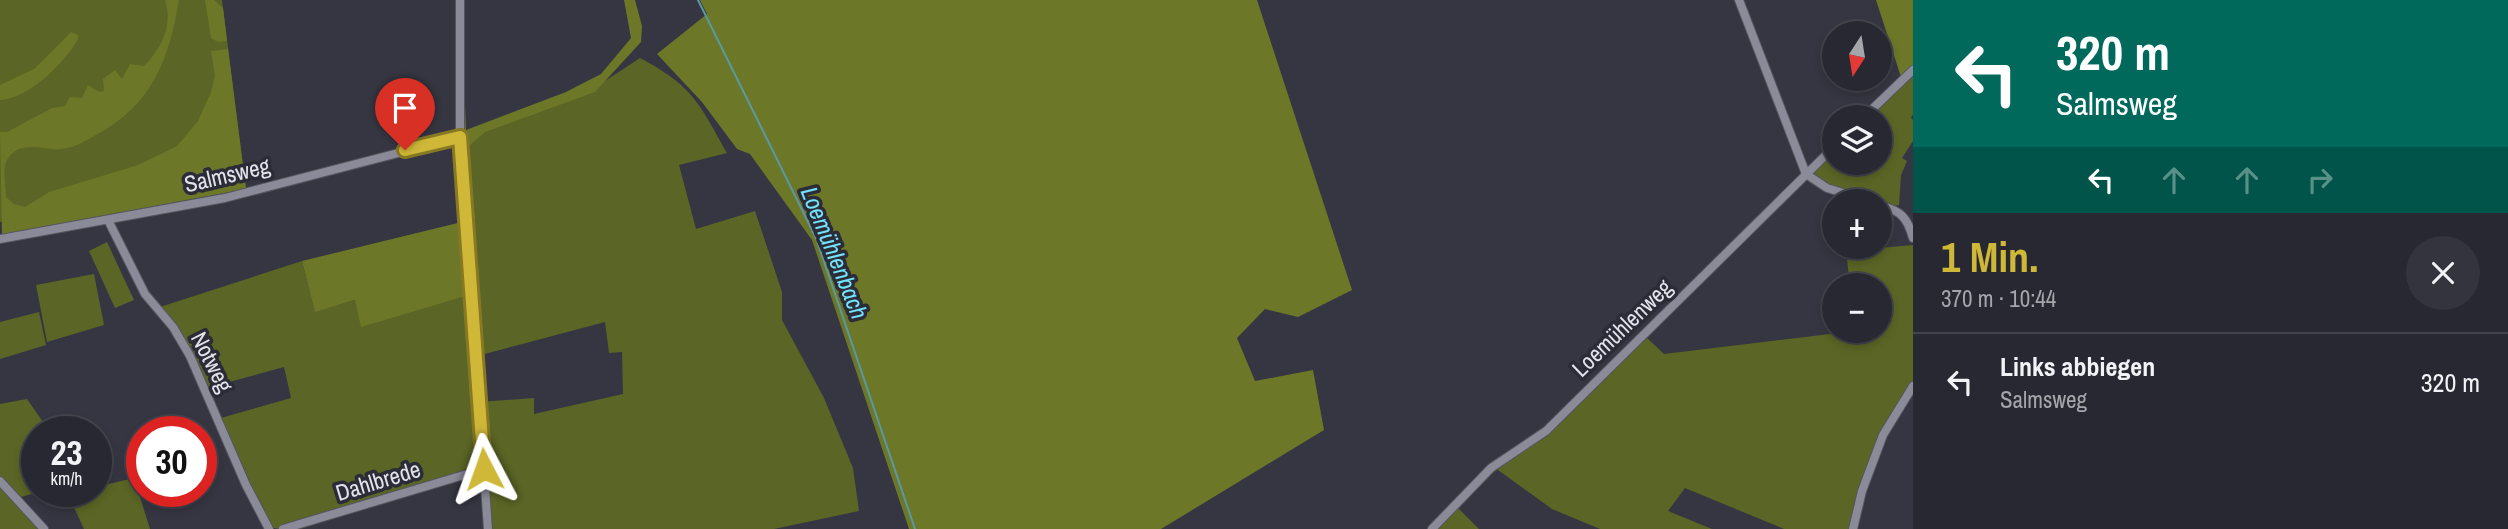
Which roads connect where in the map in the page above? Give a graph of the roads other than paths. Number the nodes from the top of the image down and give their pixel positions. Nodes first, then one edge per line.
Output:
1 (460, 0) edge
2 (1739, 0) edge
3 (1913, 70) edge
4 (1877, 105) edge
5 (460, 137) junction
6 (1822, 158) edge
7 (1806, 174) junction
8 (1831, 189) edge
9 (1892, 209) edge
10 (108, 220) junction
11 (1913, 238) edge
12 (0, 239) edge
13 (1913, 386) edge
14 (484, 469) junction
15 (0, 481) edge
16 (44, 529) edge
17 (270, 529) edge
18 (284, 529) edge
19 (488, 529) edge
20 (1432, 529) edge
21 (1853, 529) edge

1 - 5 street
2 - 7 street
3 - 4 street
5 - 10 street, Salmsweg
5 - 14 street
6 - 7 street, Loemühlenweg
7 - 8 street
7 - 20 street, Loemühlenweg
9 - 11 street
10 - 12 street, Salmsweg
10 - 17 street, Notweg
13 - 21 street
14 - 18 street, Dahlbrede
14 - 19 street
15 - 16 street

